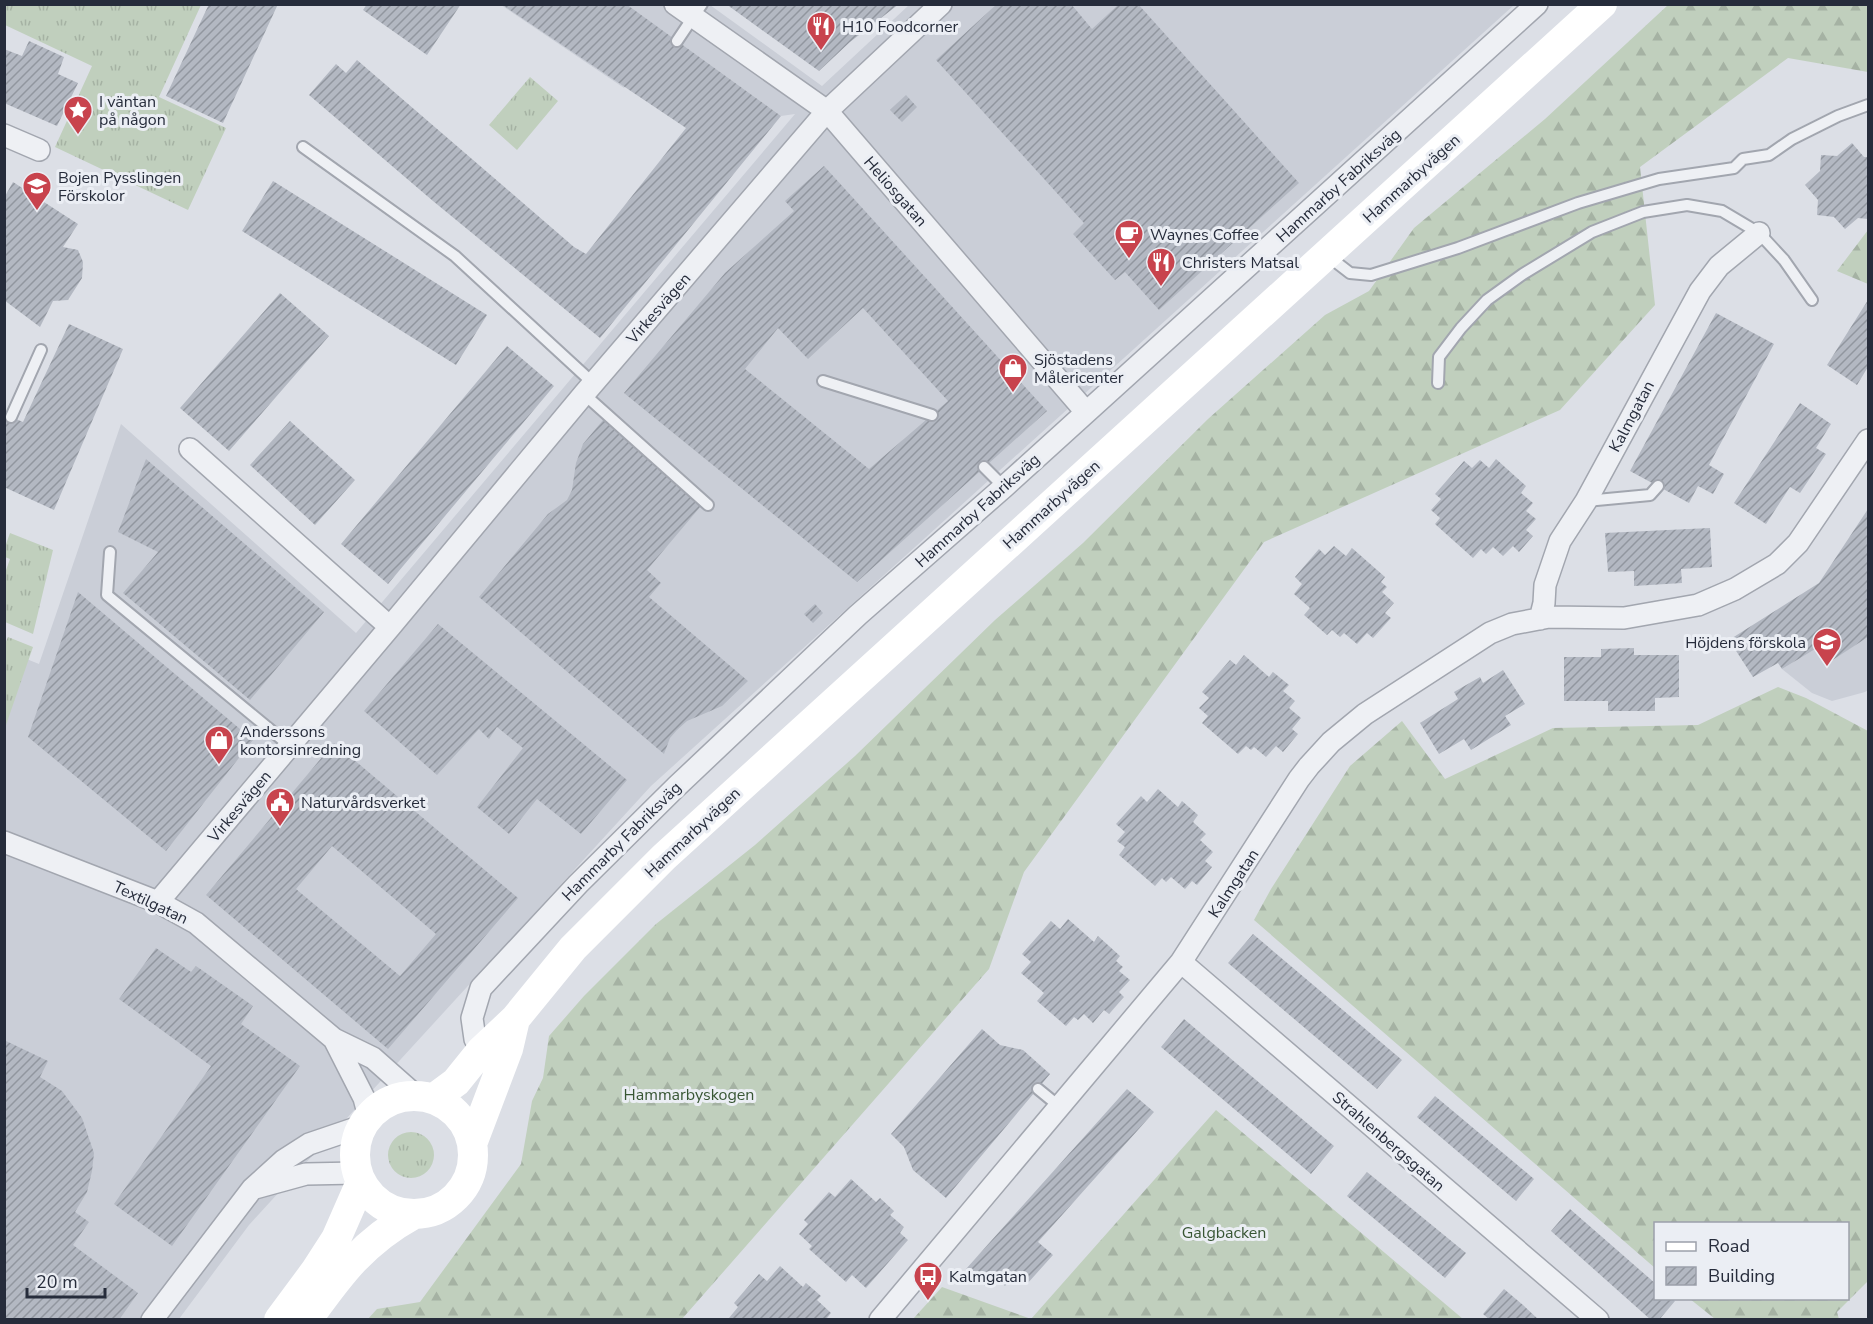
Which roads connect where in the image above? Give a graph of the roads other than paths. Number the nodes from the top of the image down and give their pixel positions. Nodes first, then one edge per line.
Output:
1 (675, 4) edge
2 (941, 4) edge
3 (1537, 4) edge
4 (1602, 4) edge
5 (697, 11) edge
6 (677, 41) dead end
7 (1869, 105) edge
8 (827, 111) junction
9 (4, 135) edge
10 (303, 147) dead end
11 (39, 150) dead end
12 (1759, 233) junction
13 (1326, 255) junction
14 (1812, 300) dead end
15 (41, 350) dead end
16 (823, 381) dead end
17 (1438, 383) dead end
18 (588, 388) junction
19 (1086, 412) junction
20 (932, 415) dead end
21 (11, 417) dead end
22 (1869, 440) edge
23 (190, 449) dead end
24 (984, 467) dead end
25 (1658, 486) dead end
26 (1004, 487) junction
27 (1586, 501) junction
28 (708, 505) dead end
29 (110, 552) dead end
30 (1540, 619) junction
31 (390, 627) junction
32 (290, 746) junction
33 (4, 842) edge
34 (158, 902) junction
35 (1181, 962) junction
36 (515, 1019) junction
37 (334, 1039) junction
38 (481, 1051) junction
39 (1038, 1089) dead end
40 (424, 1097) junction
41 (1060, 1107) junction
42 (366, 1121) junction
43 (472, 1144) junction
44 (359, 1178) junction
45 (252, 1189) junction
46 (414, 1214) junction
47 (152, 1320) edge
48 (279, 1320) edge
49 (307, 1320) edge
50 (880, 1320) edge
51 (1598, 1320) edge

1 - 5 street, Heliosgatan
2 - 8 street, Virkesvägen
3 - 19 street, Hammarby Fabriksväg
4 - 13 main road, Hammarbyvägen
5 - 6 lane
5 - 8 street, Heliosgatan
7 - 13 lane
8 - 18 street, Virkesvägen
8 - 19 street, Heliosgatan
9 - 11 street
10 - 18 lane
12 - 14 lane
12 - 17 lane
12 - 27 street, Kalmgatan
13 - 36 main road, Hammarbyvägen
15 - 21 lane
16 - 20 lane
18 - 28 lane
18 - 31 street, Virkesvägen
19 - 26 street, Hammarby Fabriksväg
22 - 30 street, Kalmgatan
23 - 31 street
24 - 26 lane
25 - 27 lane
26 - 38 street, Hammarby Fabriksväg
27 - 30 street, Kalmgatan
29 - 32 lane
30 - 35 street, Kalmgatan
31 - 32 street, Virkesvägen
32 - 34 street, Virkesvägen
33 - 34 street, Textilgatan
34 - 37 street, Textilgatan
35 - 41 street, Kalmgatan
35 - 51 street, Strahlenbergsgatan
36 - 38 main road, Hammarbyvägen
36 - 43 main road, Hammarbyvägen
37 - 40 street, Textilgatan
37 - 42 street, Textilgatan
38 - 40 main road, Hammarbyvägen
39 - 41 lane
40 - 42 main road, Hammarbyvägen
40 - 43 main road
41 - 50 street, Kalmgatan
42 - 44 main road
42 - 45 street
43 - 46 main road, Hammarbyvägen
44 - 45 street
44 - 46 main road
44 - 48 main road
45 - 47 street
46 - 49 main road, Hammarbyvägen

